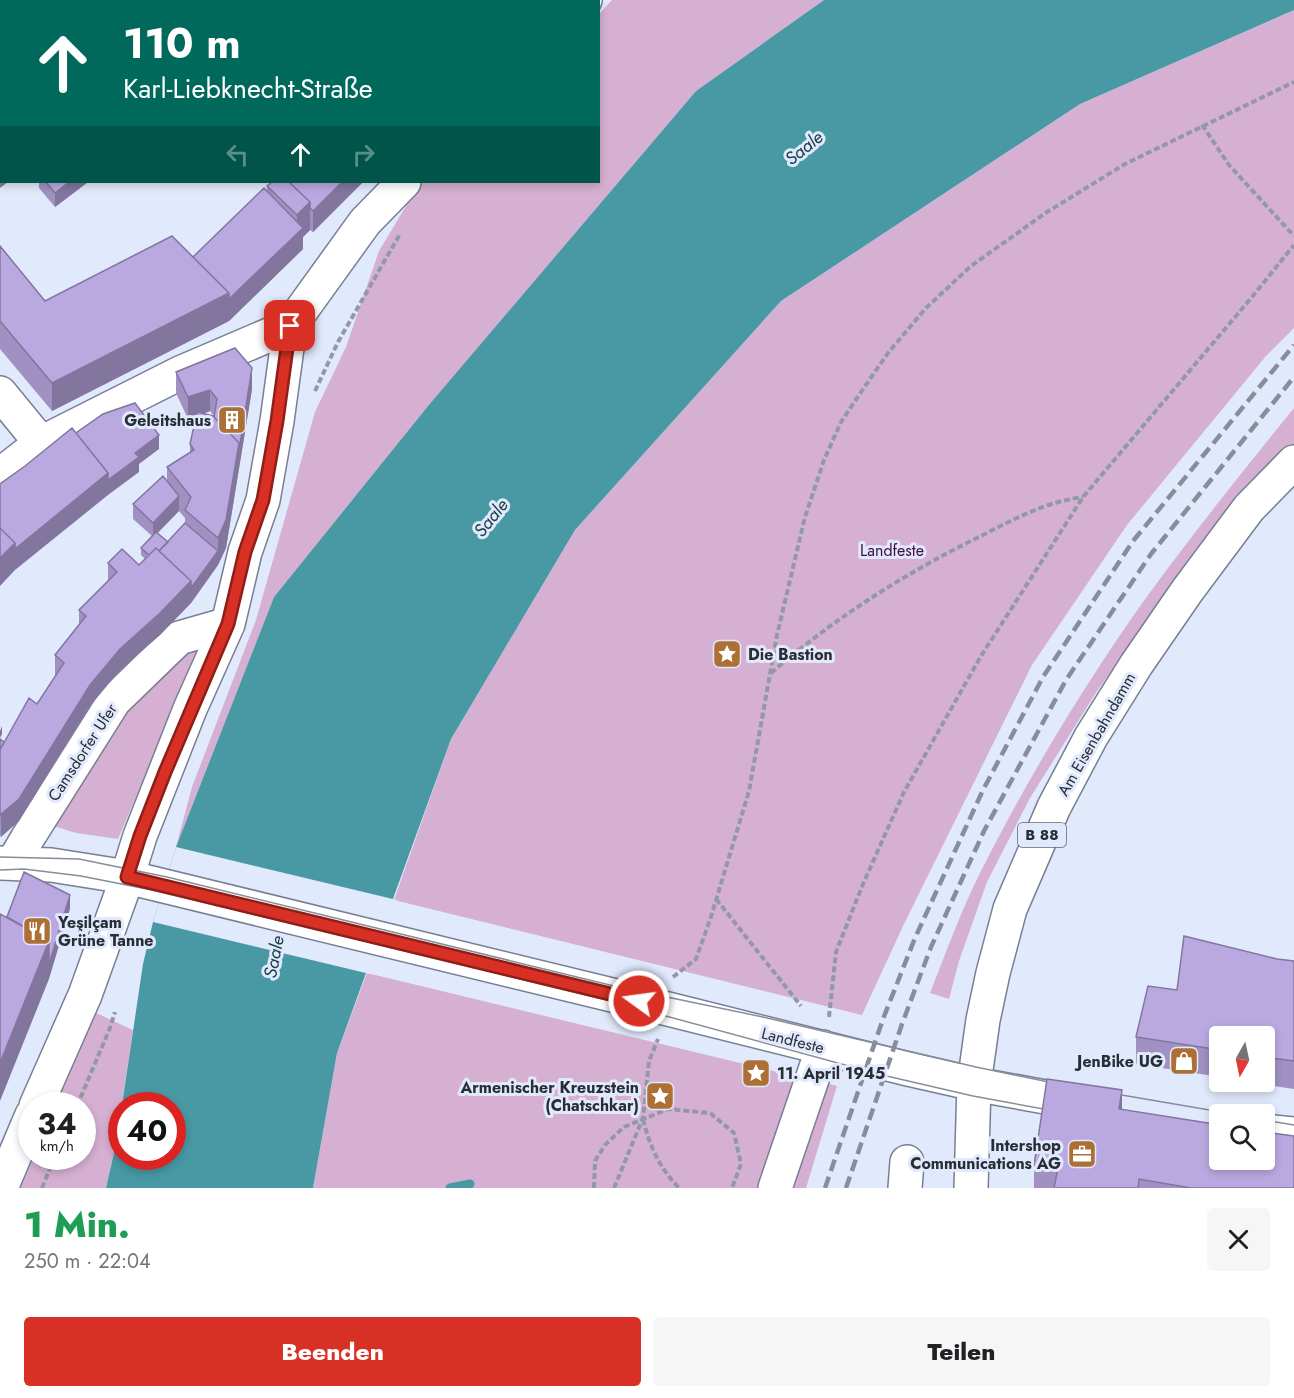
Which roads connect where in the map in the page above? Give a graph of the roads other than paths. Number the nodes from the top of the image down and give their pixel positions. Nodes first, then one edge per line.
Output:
1 (403, 183) edge
2 (290, 326) junction
3 (0, 393) edge
4 (41, 443) junction
5 (1294, 462) edge
6 (0, 474) edge
7 (228, 624) junction
8 (8, 863) edge
9 (127, 877) junction
10 (823, 1047) junction
11 (974, 1084) junction
12 (42, 1092) edge
13 (1121, 1110) edge
14 (1275, 1132) edge
15 (1294, 1134) edge
16 (18, 1148) edge
17 (1, 1188) edge
18 (774, 1188) edge
19 (971, 1188) edge

1 - 2 street
2 - 4 street
2 - 7 street
3 - 4 street
4 - 6 street
5 - 11 street, Am Eisenbahndamm / B 88
7 - 8 street, Camsdorfer Ufer
7 - 9 street
8 - 9 street, Landfeste
9 - 10 street, Landfeste
9 - 12 street
10 - 11 street, Landfeste
10 - 18 street
11 - 13 street, Landfeste
11 - 19 street, B 88
14 - 15 street
16 - 17 street

